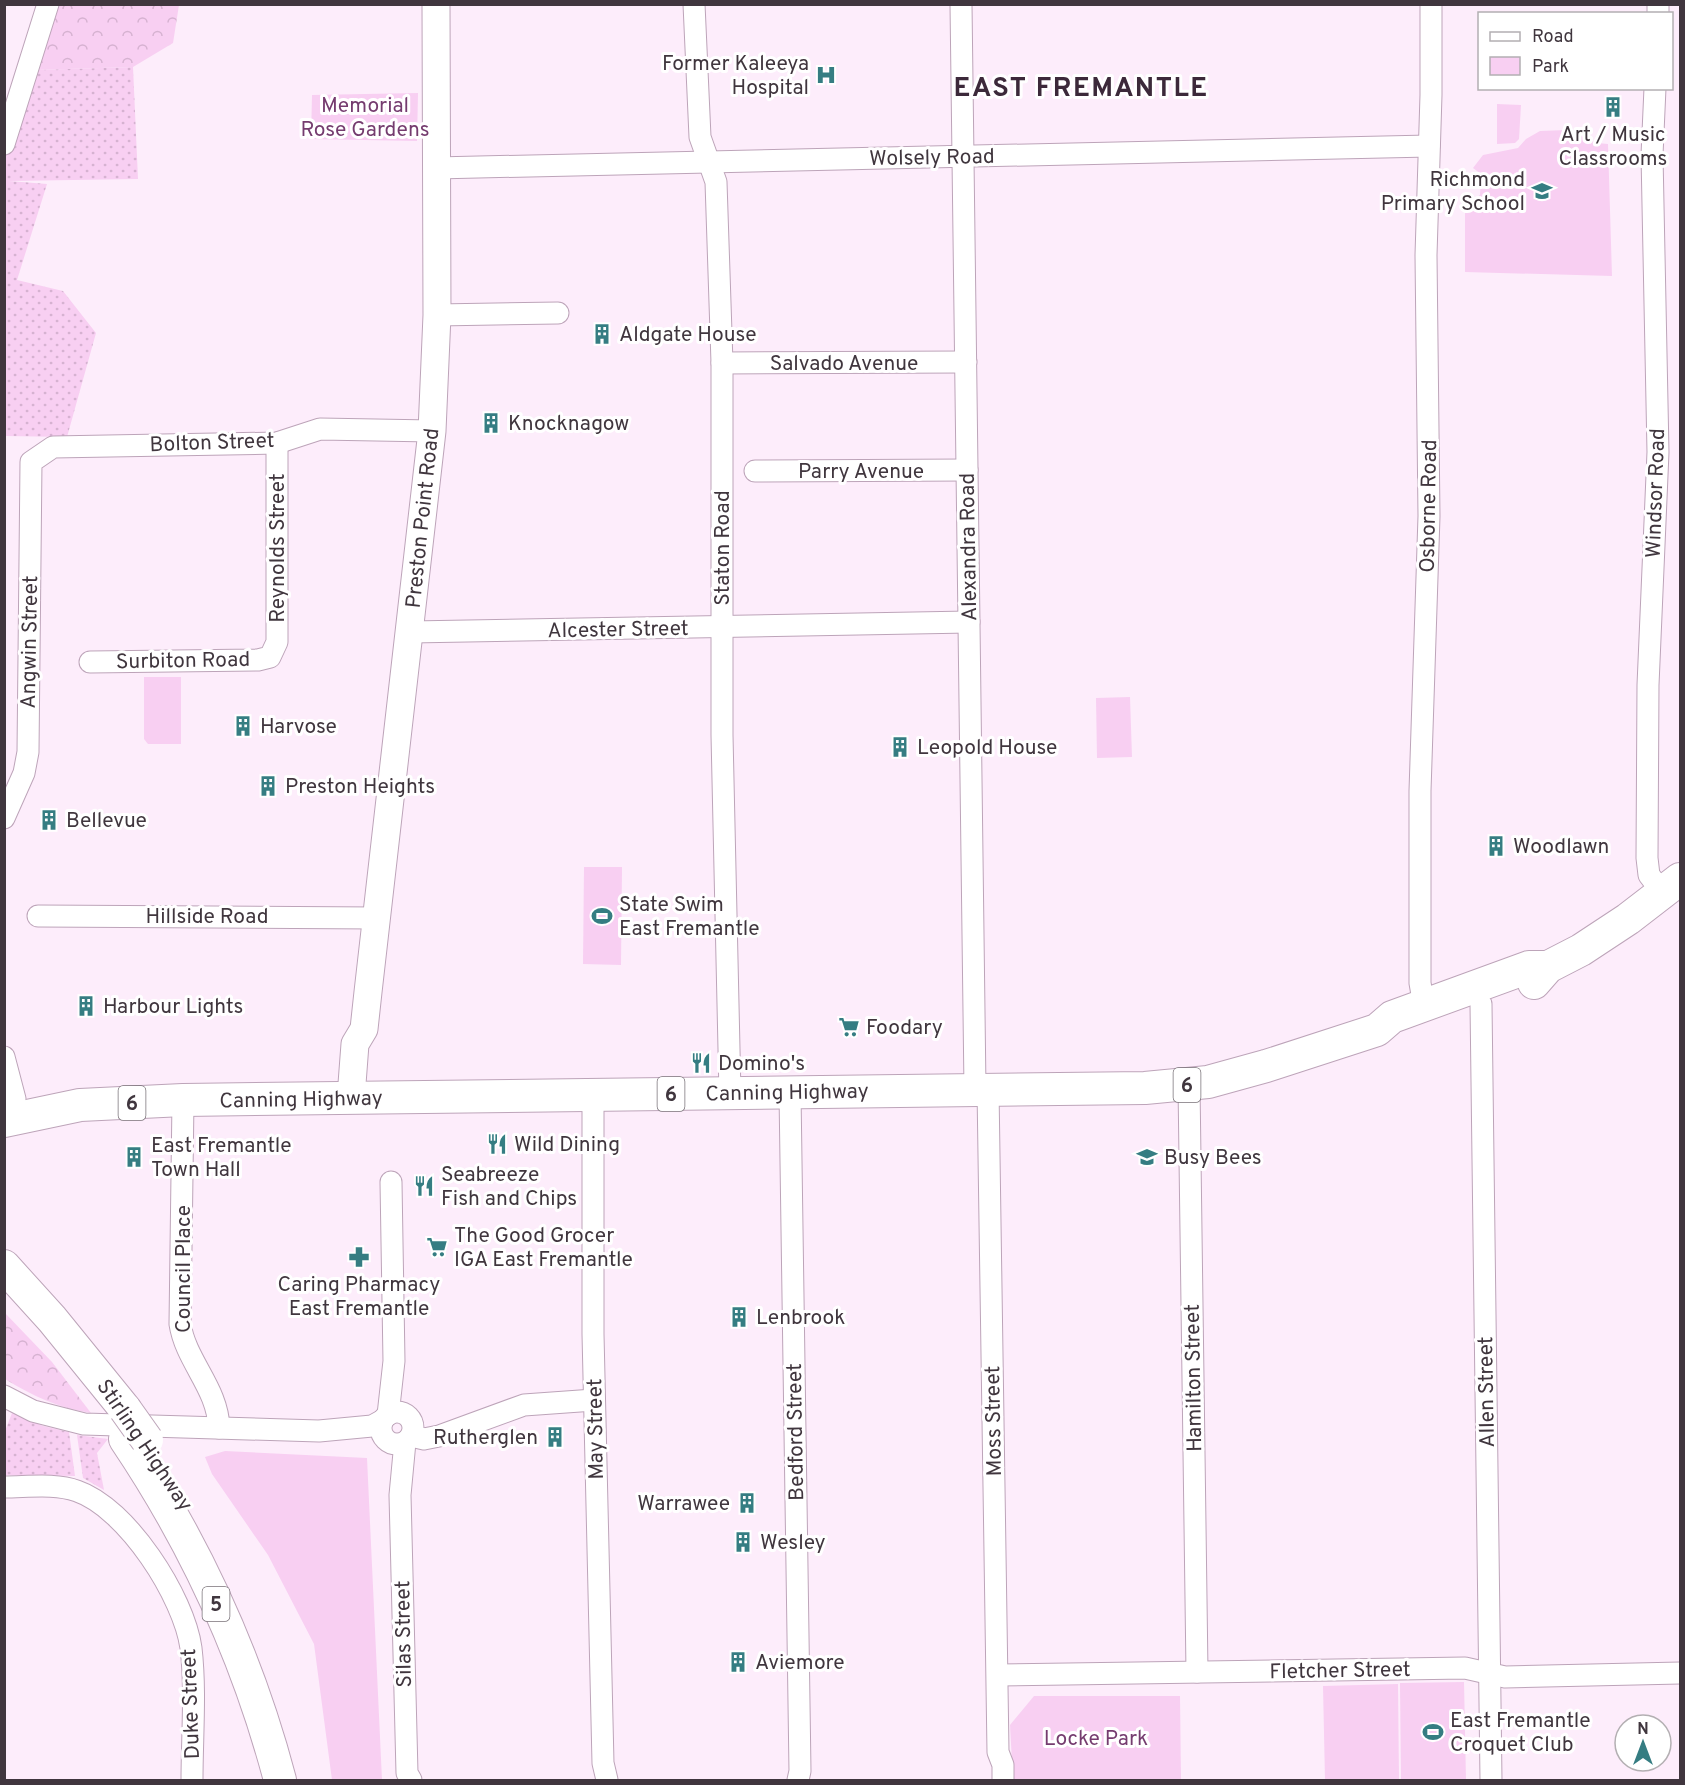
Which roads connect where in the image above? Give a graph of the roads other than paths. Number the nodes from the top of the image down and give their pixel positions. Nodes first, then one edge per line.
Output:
1 (38, 4) edge
2 (48, 4) edge
3 (436, 4) edge
4 (694, 4) edge
5 (961, 4) edge
6 (1431, 4) edge
7 (1655, 90) edge
8 (4, 114) edge
9 (4, 144) edge
10 (1429, 147) junction
11 (963, 156) junction
12 (708, 162) junction
13 (436, 168) junction
14 (558, 313) dead end
15 (437, 315) junction
16 (966, 362) junction
17 (722, 363) junction
18 (432, 431) junction
19 (276, 442) junction
20 (31, 462) joint
21 (967, 470) junction
22 (755, 471) dead end
23 (969, 622) junction
24 (722, 628) junction
25 (411, 632) junction
26 (274, 652) joint
27 (90, 662) dead end
28 (4, 819) edge
29 (1671, 885) edge
30 (38, 916) dead end
31 (377, 918) junction
32 (1548, 967) junction
33 (1481, 1004) junction
34 (1424, 1006) junction
35 (1377, 1030) junction
36 (4, 1057) edge
37 (1189, 1085) junction
38 (982, 1089) junction
39 (790, 1093) junction
40 (729, 1094) junction
41 (593, 1095) junction
42 (360, 1097) junction
43 (183, 1100) junction
44 (8, 1106) edge
45 (391, 1182) dead end
46 (4, 1266) edge
47 (4, 1297) edge
48 (4, 1396) edge
49 (594, 1405) junction
50 (125, 1425) junction
51 (219, 1428) junction
52 (397, 1428) junction
53 (4, 1487) edge
54 (1197, 1672) junction
55 (1680, 1673) edge
56 (1490, 1674) junction
57 (998, 1675) junction
58 (998, 1752) junction
59 (603, 1775) edge
60 (800, 1777) edge
61 (407, 1778) edge
62 (192, 1780) edge
63 (280, 1780) edge
64 (301, 1780) edge
65 (992, 1780) edge
66 (1003, 1780) edge
67 (1491, 1780) edge

1 - 8 street
2 - 9 street
3 - 13 main road, Preston Point Road
4 - 12 street, Staton Road
5 - 11 street, Alexandra Road
6 - 10 street, Osborne Road
7 - 29 street, Windsor Road
10 - 11 street, Wolsely Road
10 - 34 street, Osborne Road
11 - 12 street, Wolsely Road
11 - 16 street, Alexandra Road
12 - 13 street, Wolsely Road
12 - 17 street, Staton Road
13 - 15 main road, Preston Point Road
14 - 15 street
15 - 18 main road, Preston Point Road
16 - 17 street, Salvado Avenue
16 - 21 street, Alexandra Road
17 - 24 street, Staton Road
18 - 19 street, Bolton Street
18 - 25 main road, Preston Point Road
19 - 20 street, Bolton Street
19 - 26 street, Reynolds Street
20 - 28 street, Angwin Street
21 - 22 street, Parry Avenue
21 - 23 street, Alexandra Road
23 - 24 street, Alcester Street
23 - 38 street, Alexandra Road
24 - 25 street, Alcester Street
24 - 40 street, Staton Road
25 - 31 main road, Preston Point Road
26 - 27 street, Surbiton Road
29 - 32 highway, Canning Highway / 6
30 - 31 street, Hillside Road
31 - 42 main road, Preston Point Road
32 - 33 highway, Canning Highway / 6
32 - 34 highway, Canning Highway / 6
33 - 35 highway, Canning Highway / 6
33 - 56 street, Allen Street
34 - 35 highway, Canning Highway / 6
35 - 37 highway, Canning Highway / 6
36 - 44 street
37 - 38 highway, Canning Highway / 6
37 - 54 street, Hamilton Street
38 - 39 highway, Canning Highway / 6
38 - 57 street, Moss Street
39 - 40 highway, Canning Highway / 6
39 - 60 street, Bedford Street
40 - 41 highway, Canning Highway / 6
41 - 42 highway, Canning Highway / 6
41 - 49 street, May Street
42 - 43 highway, Canning Highway / 6
43 - 44 highway, Canning Highway / 6
43 - 51 street, Council Place
45 - 52 street, Silas Street
46 - 50 highway, Stirling Highway / 5
47 - 50 highway, Stirling Highway / 5
48 - 51 street
49 - 52 street
49 - 59 street, May Street
50 - 63 highway, Stirling Highway / 5
50 - 64 highway, Stirling Highway / 5
51 - 52 street
52 - 61 street, Silas Street
53 - 62 street, Duke Street
54 - 56 street, Fletcher Street
54 - 57 street, Fletcher Street
55 - 56 street, Fletcher Street
56 - 67 street, Allen Street
57 - 58 street, Moss Street
58 - 65 street, Moss Street
58 - 66 street, Moss Street

